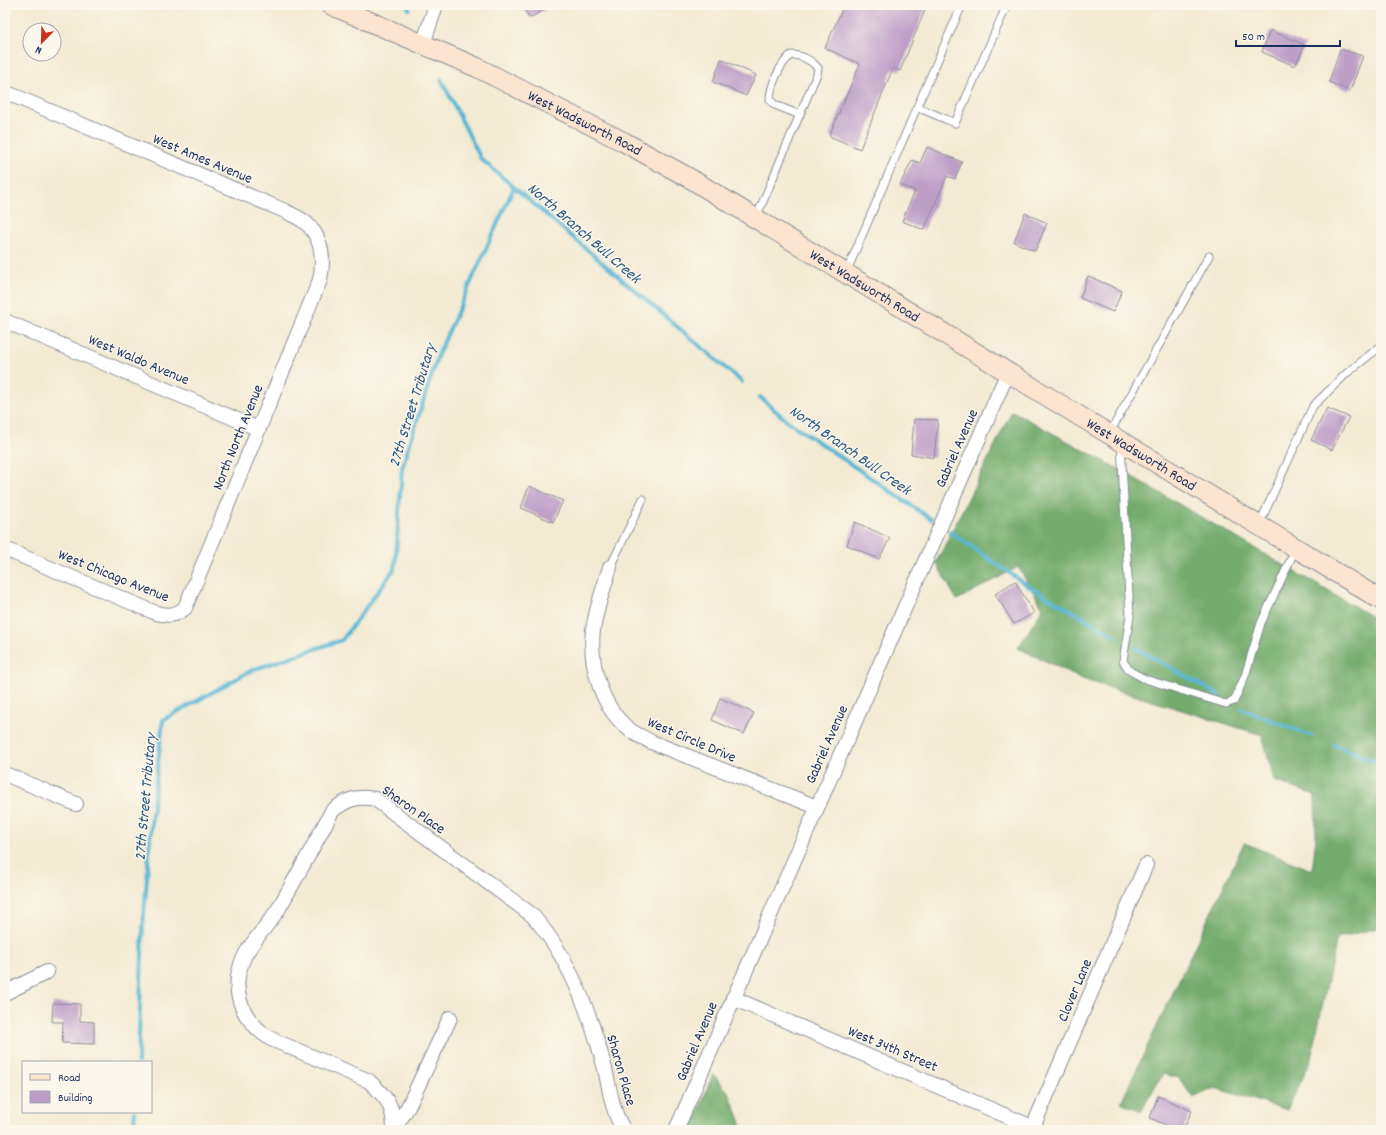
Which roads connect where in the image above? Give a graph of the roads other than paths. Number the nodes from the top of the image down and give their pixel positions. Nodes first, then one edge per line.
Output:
1 (331, 5) edge
2 (436, 5) edge
3 (962, 5) edge
4 (1007, 5) edge
5 (423, 44) junction
6 (5, 92) edge
7 (917, 107) junction
8 (800, 115) junction
9 (756, 218) junction
10 (1209, 256) dead end
11 (846, 273) junction
12 (310, 304) joint
13 (5, 321) edge
14 (1381, 346) edge
15 (1008, 372) junction
16 (259, 429) junction
17 (1115, 438) junction
18 (643, 499) dead end
19 (1259, 525) junction
20 (1296, 548) junction
21 (5, 549) edge
22 (610, 567) joint
23 (195, 584) joint
24 (1381, 600) edge
25 (5, 774) edge
26 (76, 804) dead end
27 (817, 807) junction
28 (1146, 865) dead end
29 (47, 972) dead end
30 (5, 994) edge
31 (733, 998) junction
32 (450, 1018) dead end
33 (1036, 1129) edge
34 (394, 1130) edge
35 (624, 1130) edge
36 (676, 1130) edge

1 - 5 main road, West Wadsworth Road
2 - 5 street
3 - 7 lane
4 - 7 lane
5 - 9 main road, West Wadsworth Road
6 - 12 street, West Ames Avenue
7 - 11 lane
8 - 8 lane
8 - 9 lane
9 - 11 main road, West Wadsworth Road
10 - 17 lane
11 - 15 main road, West Wadsworth Road
12 - 16 street, North North Avenue
13 - 16 street, West Waldo Avenue
14 - 19 lane
15 - 17 main road, West Wadsworth Road
15 - 27 street, Gabriel Avenue
16 - 23 street, North North Avenue
17 - 19 main road, West Wadsworth Road
17 - 20 lane
18 - 22 lane
19 - 20 main road, West Wadsworth Road
20 - 24 main road, West Wadsworth Road
21 - 23 street, West Chicago Avenue
22 - 27 street, West Circle Drive
25 - 26 street
27 - 31 street, Gabriel Avenue
28 - 33 street, Clover Lane
29 - 30 street
31 - 33 street, West 34th Street
31 - 36 street, Gabriel Avenue
32 - 34 street, Sharon Place
34 - 35 street, Sharon Place

